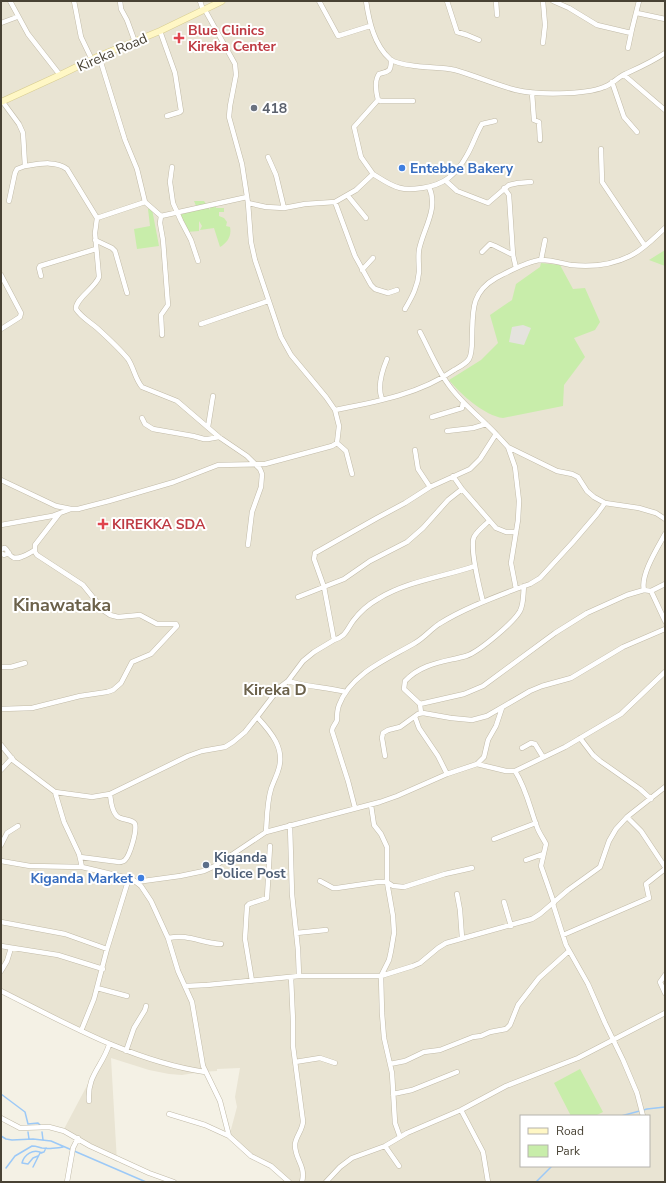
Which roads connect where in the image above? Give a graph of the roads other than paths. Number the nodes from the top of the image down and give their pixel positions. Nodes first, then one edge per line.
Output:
1 (10, 1) edge
2 (74, 1) edge
3 (120, 1) edge
4 (200, 1) edge
5 (222, 1) edge
6 (319, 1) edge
7 (366, 1) edge
8 (447, 1) edge
9 (496, 1) edge
10 (543, 1) edge
11 (554, 1) edge
12 (639, 1) edge
13 (204, 10) junction
14 (637, 13) junction
15 (497, 15) dead end
16 (18, 16) junction
17 (665, 19) edge
18 (1, 22) edge
19 (370, 26) junction
20 (160, 31) junction
21 (631, 33) junction
22 (479, 40) dead end
23 (136, 42) junction
24 (543, 43) dead end
25 (628, 48) dead end
26 (665, 53) edge
27 (99, 56) junction
28 (92, 60) junction
29 (391, 60) junction
30 (60, 75) junction
31 (624, 75) junction
32 (612, 82) junction
33 (532, 93) junction
34 (378, 100) junction
35 (412, 101) dead end
36 (1, 102) edge
37 (665, 110) edge
38 (167, 116) dead end
39 (495, 121) dead end
40 (637, 132) dead end
41 (540, 140) dead end
42 (601, 149) dead end
43 (268, 157) dead end
44 (26, 166) junction
45 (172, 167) dead end
46 (372, 174) junction
47 (446, 180) junction
48 (531, 182) dead end
49 (429, 187) junction
50 (504, 188) junction
51 (348, 196) junction
52 (247, 197) junction
53 (9, 201) dead end
54 (145, 202) junction
55 (335, 202) junction
56 (248, 203) junction
57 (284, 208) junction
58 (178, 213) junction
59 (161, 216) junction
60 (97, 218) junction
61 (366, 218) dead end
62 (665, 228) edge
63 (95, 240) junction
64 (545, 240) dead end
65 (645, 246) junction
66 (96, 249) junction
67 (482, 252) dead end
68 (512, 254) junction
69 (373, 258) dead end
70 (541, 260) junction
71 (198, 261) dead end
72 (516, 268) junction
73 (362, 270) junction
74 (1, 275) edge
75 (41, 276) dead end
76 (398, 290) dead end
77 (127, 293) dead end
78 (268, 301) junction
79 (405, 309) dead end
80 (201, 324) dead end
81 (1, 330) edge
82 (420, 332) dead end
83 (162, 335) dead end
84 (387, 359) dead end
85 (443, 378) junction
86 (213, 396) dead end
87 (382, 400) junction
88 (463, 402) junction
89 (335, 410) junction
90 (432, 417) dead end
91 (142, 418) dead end
92 (486, 424) junction
93 (208, 427) junction
94 (447, 431) dead end
95 (496, 434) junction
96 (218, 437) junction
97 (338, 442) junction
98 (508, 447) junction
99 (415, 450) dead end
100 (258, 465) junction
101 (352, 474) dead end
102 (453, 476) junction
103 (1, 480) edge
104 (430, 487) junction
105 (462, 489) junction
106 (605, 503) junction
107 (71, 509) junction
108 (58, 514) junction
109 (665, 518) edge
110 (488, 521) junction
111 (1, 525) edge
112 (516, 532) junction
113 (665, 534) edge
114 (248, 545) dead end
115 (1, 549) edge
116 (34, 550) junction
117 (1, 553) edge
118 (9, 553) junction
119 (475, 566) junction
120 (665, 584) edge
121 (524, 586) junction
122 (324, 587) junction
123 (516, 589) junction
124 (644, 590) junction
125 (651, 591) junction
126 (298, 597) dead end
127 (483, 602) junction
128 (665, 621) edge
129 (665, 629) edge
130 (334, 640) junction
131 (25, 663) dead end
132 (1, 667) edge
133 (665, 672) edge
134 (288, 681) junction
135 (346, 692) junction
136 (420, 704) junction
137 (502, 708) junction
138 (1, 709) edge
139 (420, 713) junction
140 (256, 717) junction
141 (415, 717) junction
142 (580, 738) junction
143 (1, 745) edge
144 (522, 748) dead end
145 (385, 756) dead end
146 (543, 757) junction
147 (12, 758) junction
148 (477, 764) junction
149 (1, 770) edge
150 (515, 770) junction
151 (447, 774) junction
152 (665, 787) edge
153 (55, 792) junction
154 (110, 794) junction
155 (651, 799) junction
156 (371, 805) junction
157 (355, 808) junction
158 (627, 817) junction
159 (536, 823) junction
160 (290, 825) junction
161 (18, 826) dead end
162 (266, 832) junction
163 (494, 839) dead end
164 (1, 845) edge
165 (270, 846) dead end
166 (543, 854) junction
167 (80, 857) junction
168 (526, 860) dead end
169 (1, 861) edge
170 (82, 867) junction
171 (472, 868) dead end
172 (665, 868) edge
173 (129, 878) junction
174 (136, 882) junction
175 (320, 882) dead end
176 (387, 882) junction
177 (457, 894) dead end
178 (504, 902) dead end
179 (554, 903) junction
180 (1, 922) edge
181 (511, 926) junction
182 (326, 930) dead end
183 (296, 933) junction
184 (563, 935) junction
185 (168, 938) junction
186 (462, 938) junction
187 (221, 944) dead end
188 (1, 946) edge
189 (11, 948) junction
190 (108, 949) junction
191 (569, 951) junction
192 (103, 969) junction
193 (1, 971) edge
194 (665, 975) edge
195 (299, 976) junction
196 (381, 976) junction
197 (291, 977) junction
198 (252, 981) junction
199 (185, 986) junction
200 (97, 988) junction
201 (1, 991) edge
202 (665, 993) edge
203 (127, 996) dead end
204 (146, 1006) dead end
205 (665, 1012) edge
206 (81, 1031) junction
207 (614, 1039) junction
208 (109, 1045) junction
209 (126, 1051) junction
210 (295, 1062) junction
211 (335, 1063) dead end
212 (390, 1064) junction
213 (205, 1072) junction
214 (457, 1072) dead end
215 (393, 1094) junction
216 (89, 1101) dead end
217 (461, 1110) junction
218 (169, 1114) dead end
219 (643, 1115) edge
220 (1, 1118) edge
221 (229, 1136) junction
222 (400, 1136) junction
223 (78, 1138) junction
224 (385, 1146) junction
225 (399, 1166) dead end
226 (67, 1182) edge
227 (174, 1182) edge
228 (289, 1182) edge
229 (302, 1182) edge
230 (326, 1182) edge
231 (488, 1182) edge

1 - 16 street
2 - 28 street
3 - 23 street
4 - 13 street
5 - 13 main road, Kireka Road
6 - 19 street
7 - 19 street
8 - 22 street
9 - 15 street
10 - 24 street
11 - 21 street
12 - 14 street
13 - 20 main road, Kireka Road
13 - 52 street
14 - 17 street
14 - 21 street
16 - 18 street
16 - 30 street
19 - 29 street
20 - 23 main road, Kireka Road
20 - 38 street
21 - 25 street
23 - 27 main road, Kireka Road
26 - 31 street
27 - 28 main road, Kireka Road
27 - 54 street
28 - 30 main road, Kireka Road
29 - 33 street
29 - 34 street
30 - 36 main road, Kireka Road
31 - 32 street
31 - 37 street
32 - 33 street
32 - 40 street
33 - 41 street
34 - 35 street
34 - 46 street
36 - 44 street
39 - 47 street
42 - 65 street
43 - 57 street
44 - 53 street
44 - 60 street
45 - 58 street
46 - 49 street
46 - 51 street
47 - 49 street
47 - 50 street
48 - 50 street
49 - 79 street
50 - 68 street
51 - 55 street
51 - 61 street
52 - 56 street
52 - 58 street
54 - 59 street
54 - 60 street
55 - 57 street
55 - 73 street
56 - 57 street
56 - 78 street
58 - 59 street
58 - 71 street
59 - 83 street
60 - 63 street
62 - 65 street
63 - 66 street
63 - 77 street
64 - 70 street
65 - 70 street
66 - 75 street
66 - 93 street
67 - 68 street
68 - 72 street
69 - 73 street
70 - 72 street
72 - 85 street
73 - 76 street
74 - 81 street
78 - 80 street
78 - 89 street
82 - 85 street
84 - 87 street
85 - 87 street
85 - 88 street
86 - 93 street
87 - 89 street
88 - 90 street
88 - 92 street
89 - 97 street
91 - 96 street
92 - 94 street
92 - 95 street
93 - 96 street
95 - 98 street
95 - 102 street
96 - 100 street
97 - 100 street
97 - 101 street
98 - 106 street
98 - 112 street
99 - 104 street
100 - 107 street
100 - 114 street
102 - 104 street
102 - 105 street
103 - 107 street
104 - 122 street
105 - 110 street
105 - 122 street
106 - 109 street
106 - 121 street
107 - 108 street
108 - 111 street
108 - 116 street
110 - 112 street
110 - 119 street
112 - 123 street
113 - 124 street
115 - 118 street
116 - 118 street
116 - 138 street
117 - 118 street
119 - 127 street
119 - 130 street
120 - 125 street
121 - 123 street
121 - 136 street
122 - 126 street
122 - 130 street
123 - 127 street
124 - 125 street
124 - 136 street
125 - 128 street
127 - 135 street
129 - 137 street
130 - 134 street
131 - 132 street
133 - 142 street
134 - 135 street
134 - 140 street
135 - 157 street
136 - 139 street
137 - 139 street
137 - 148 street
139 - 141 street
140 - 154 street
140 - 162 street
141 - 145 street
141 - 151 street
142 - 146 street
142 - 155 street
143 - 147 street
144 - 146 street
146 - 150 street
147 - 149 street
147 - 153 street
148 - 150 street
148 - 151 street
150 - 159 street
151 - 156 street
152 - 155 street
153 - 154 street
153 - 167 street
154 - 167 street
155 - 158 street
156 - 157 street
156 - 176 street
157 - 160 street
158 - 172 street
158 - 179 street
159 - 163 street
159 - 166 street
160 - 162 street
160 - 183 street
161 - 164 street
162 - 174 street
165 - 198 street
166 - 168 street
166 - 179 street
167 - 170 street
169 - 170 street
170 - 173 street
171 - 176 street
172 - 184 street
173 - 174 street
173 - 190 street
174 - 185 street
175 - 176 street
176 - 196 street
177 - 186 street
178 - 181 street
179 - 181 street
179 - 184 street
180 - 190 street
181 - 186 street
182 - 183 street
183 - 195 street
184 - 191 street
185 - 187 street
185 - 199 street
186 - 196 street
188 - 189 street
189 - 192 street
189 - 193 street
190 - 192 street
191 - 207 street
191 - 212 street
192 - 200 street
194 - 202 street
195 - 196 street
195 - 197 street
196 - 212 street
197 - 198 street
197 - 210 street
198 - 199 street
199 - 213 street
200 - 203 street
200 - 206 street
201 - 206 street
204 - 209 street
205 - 207 street
206 - 208 street
207 - 217 street
207 - 219 street
208 - 209 street
208 - 216 street
209 - 213 street
210 - 211 street
210 - 229 street
212 - 215 street
213 - 221 street
214 - 215 street
215 - 222 street
217 - 222 street
217 - 231 street
218 - 221 street
220 - 223 street
221 - 228 street
222 - 224 street
223 - 226 street
223 - 227 street
224 - 225 street
224 - 230 street

